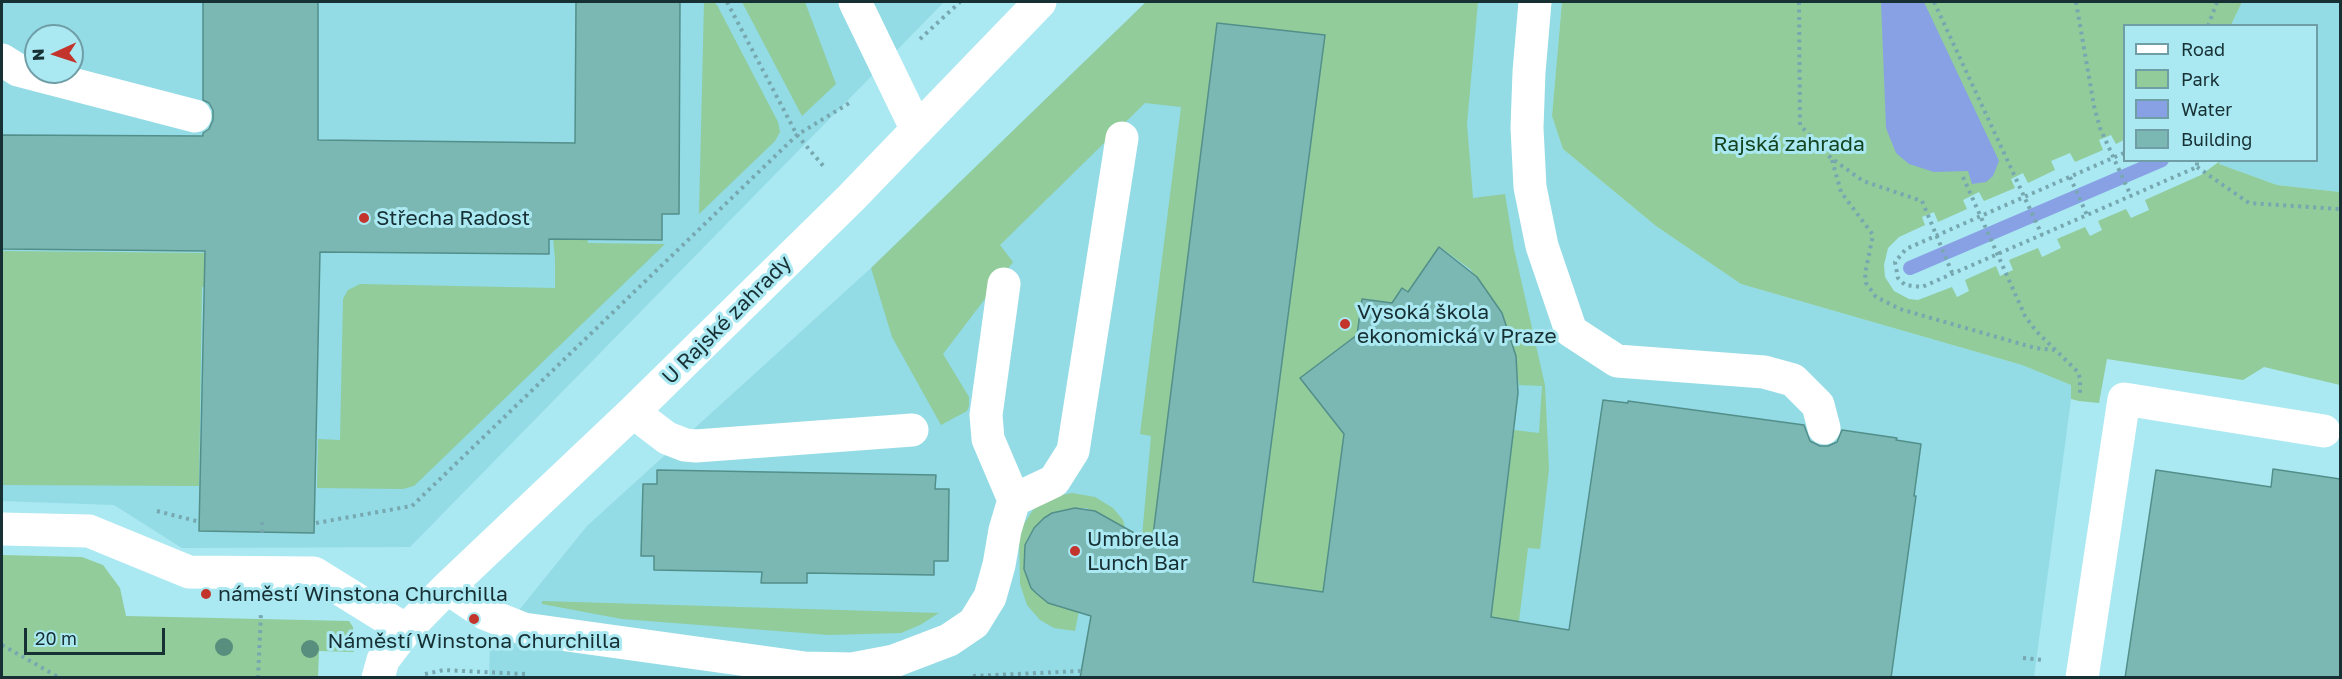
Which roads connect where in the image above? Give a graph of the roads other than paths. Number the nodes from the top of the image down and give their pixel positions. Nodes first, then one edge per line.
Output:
1 (855, 2) edge
2 (1040, 2) edge
3 (1535, 2) edge
4 (2, 60) edge
5 (195, 116) dead end
6 (916, 130) junction
7 (1122, 138) dead end
8 (1004, 284) dead end
9 (633, 412) junction
10 (1824, 428) dead end
11 (912, 430) dead end
12 (2324, 431) dead end
13 (1014, 500) junction
14 (2, 529) edge
15 (447, 588) junction
16 (406, 630) junction
17 (777, 670) edge
18 (378, 678) edge
19 (2082, 678) edge

1 - 6 street
2 - 6 street, U Rajské zahrady
3 - 10 street
4 - 5 street
6 - 9 street, U Rajské zahrady
7 - 13 street
8 - 13 street
9 - 11 street
9 - 15 street, U Rajské zahrady
12 - 19 street
13 - 17 street
14 - 16 street
15 - 16 street, U Rajské zahrady
15 - 17 street
16 - 18 street

